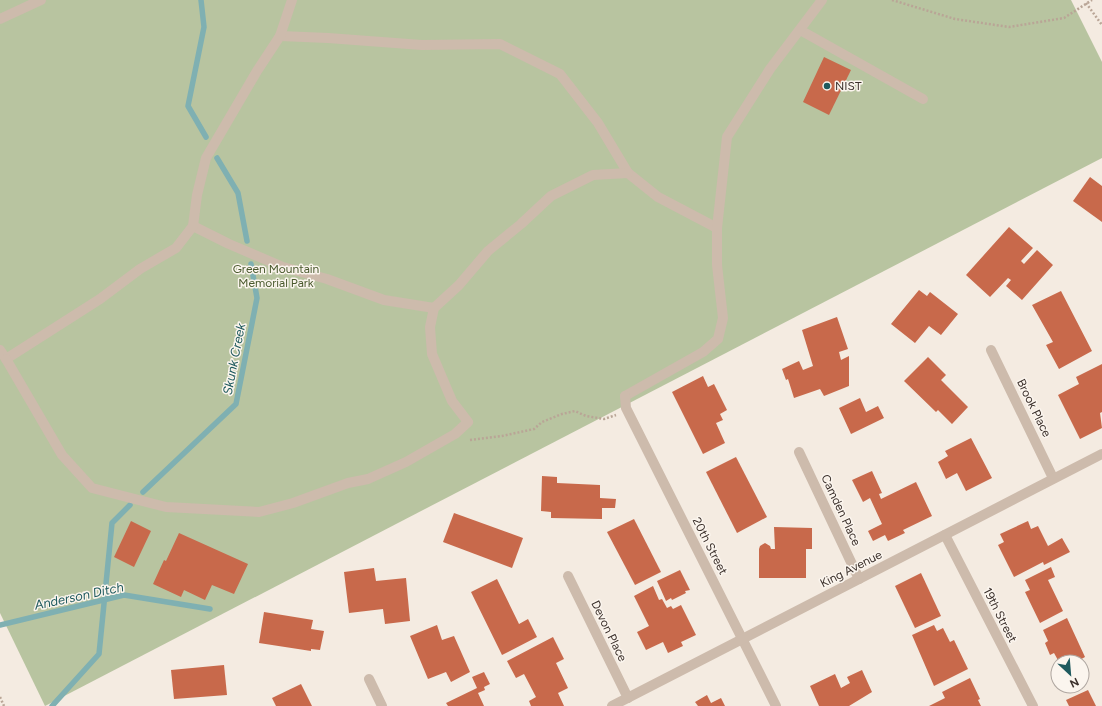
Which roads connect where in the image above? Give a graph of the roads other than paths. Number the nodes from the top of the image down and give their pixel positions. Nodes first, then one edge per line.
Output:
1 (41, 0) edge
2 (292, 0) edge
3 (822, 0) edge
4 (0, 20) edge
5 (800, 30) junction
6 (280, 36) junction
7 (923, 99) dead end
8 (628, 173) junction
9 (192, 226) junction
10 (716, 228) junction
11 (434, 308) junction
12 (0, 350) edge
13 (991, 350) dead end
14 (6, 359) junction
15 (799, 452) dead end
16 (1102, 454) edge
17 (1053, 478) junction
18 (945, 536) junction
19 (568, 576) dead end
20 (859, 579) junction
21 (743, 639) junction
22 (369, 679) dead end
23 (628, 698) junction
24 (382, 706) edge
25 (612, 706) edge
26 (776, 706) edge
27 (1033, 706) edge

1 - 4 street
2 - 6 street
3 - 5 street
5 - 7 street
5 - 10 street
6 - 8 street
6 - 9 street
8 - 10 street
8 - 11 street
9 - 11 street
9 - 14 street
10 - 21 street, 20th Street
11 - 14 street
12 - 14 street
13 - 17 street, Brook Place
15 - 20 street, Camden Place
16 - 17 street, King Avenue
17 - 18 street, King Avenue
18 - 20 street, King Avenue
18 - 27 street, 19th Street
19 - 23 street, Devon Place
20 - 21 street, King Avenue
21 - 23 street, King Avenue
21 - 26 street, 20th Street
22 - 24 street
23 - 25 street, King Avenue

